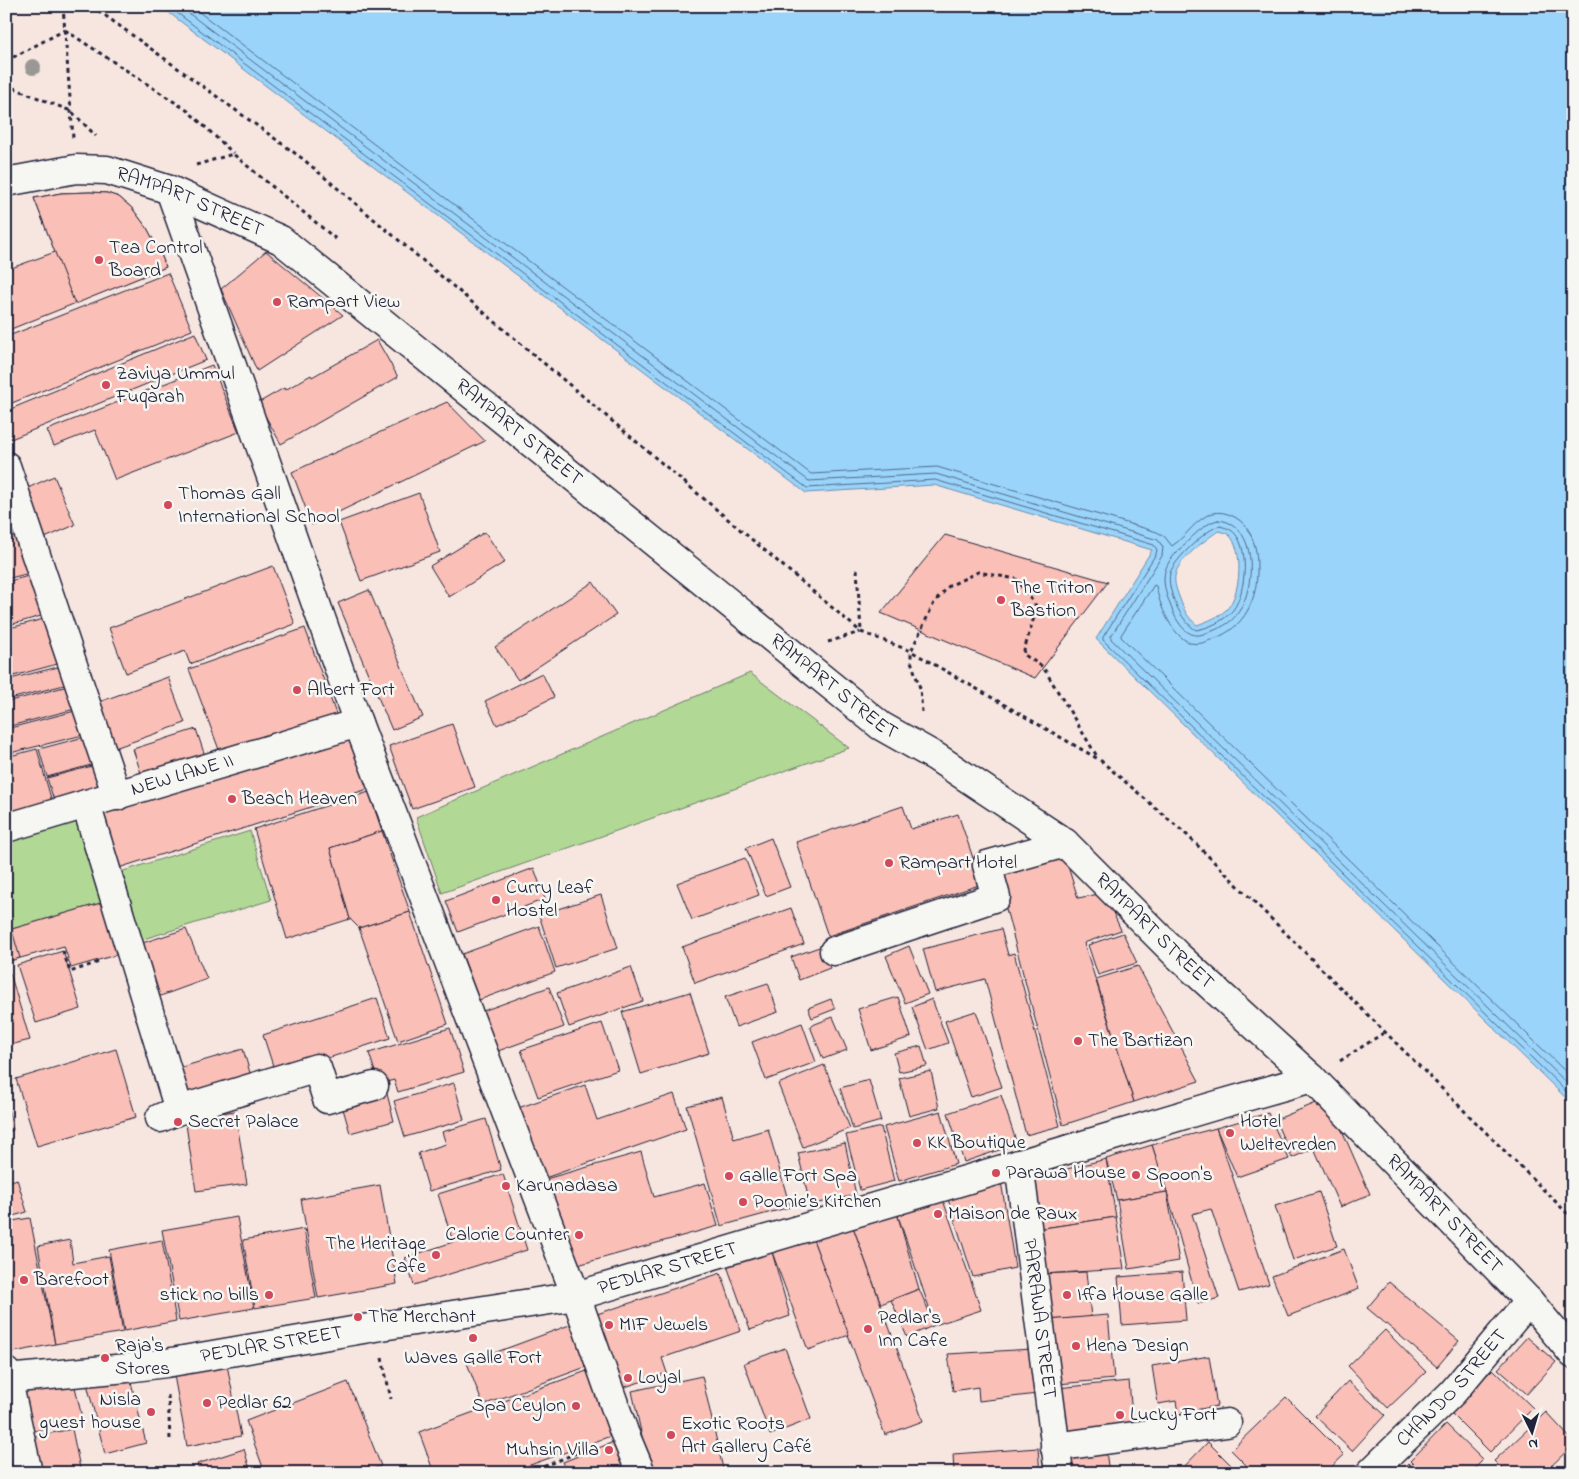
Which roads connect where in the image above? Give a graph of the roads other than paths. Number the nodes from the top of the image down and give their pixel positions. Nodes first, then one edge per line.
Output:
1 (6, 182) edge
2 (170, 190) junction
3 (6, 466) edge
4 (358, 723) junction
5 (116, 796) junction
6 (86, 804) junction
7 (6, 828) edge
8 (1065, 843) junction
9 (834, 951) dead end
10 (1312, 1078) junction
11 (374, 1086) dead end
12 (1019, 1164) junction
13 (576, 1296) junction
14 (1529, 1300) junction
15 (1573, 1354) edge
16 (7, 1377) edge
17 (1226, 1423) dead end
18 (1057, 1460) edge
19 (28, 1473) edge
20 (641, 1473) edge
21 (1370, 1473) edge

1 - 2 street, RAMPART STREET
2 - 4 street
2 - 8 street, RAMPART STREET
3 - 5 street
4 - 5 street, NEW LANE II
4 - 13 street
5 - 6 street, NEW LANE II
6 - 7 street, NEW LANE II
6 - 11 street
8 - 9 street
8 - 10 street, RAMPART STREET
10 - 12 street, PEDLAR STREET
10 - 14 street, RAMPART STREET
12 - 13 street, PEDLAR STREET
12 - 18 street, PARRAWA STREET
13 - 16 street, PEDLAR STREET
13 - 20 street
14 - 15 street, RAMPART STREET
14 - 21 street, CHANDO STREET
16 - 19 street
17 - 18 street

